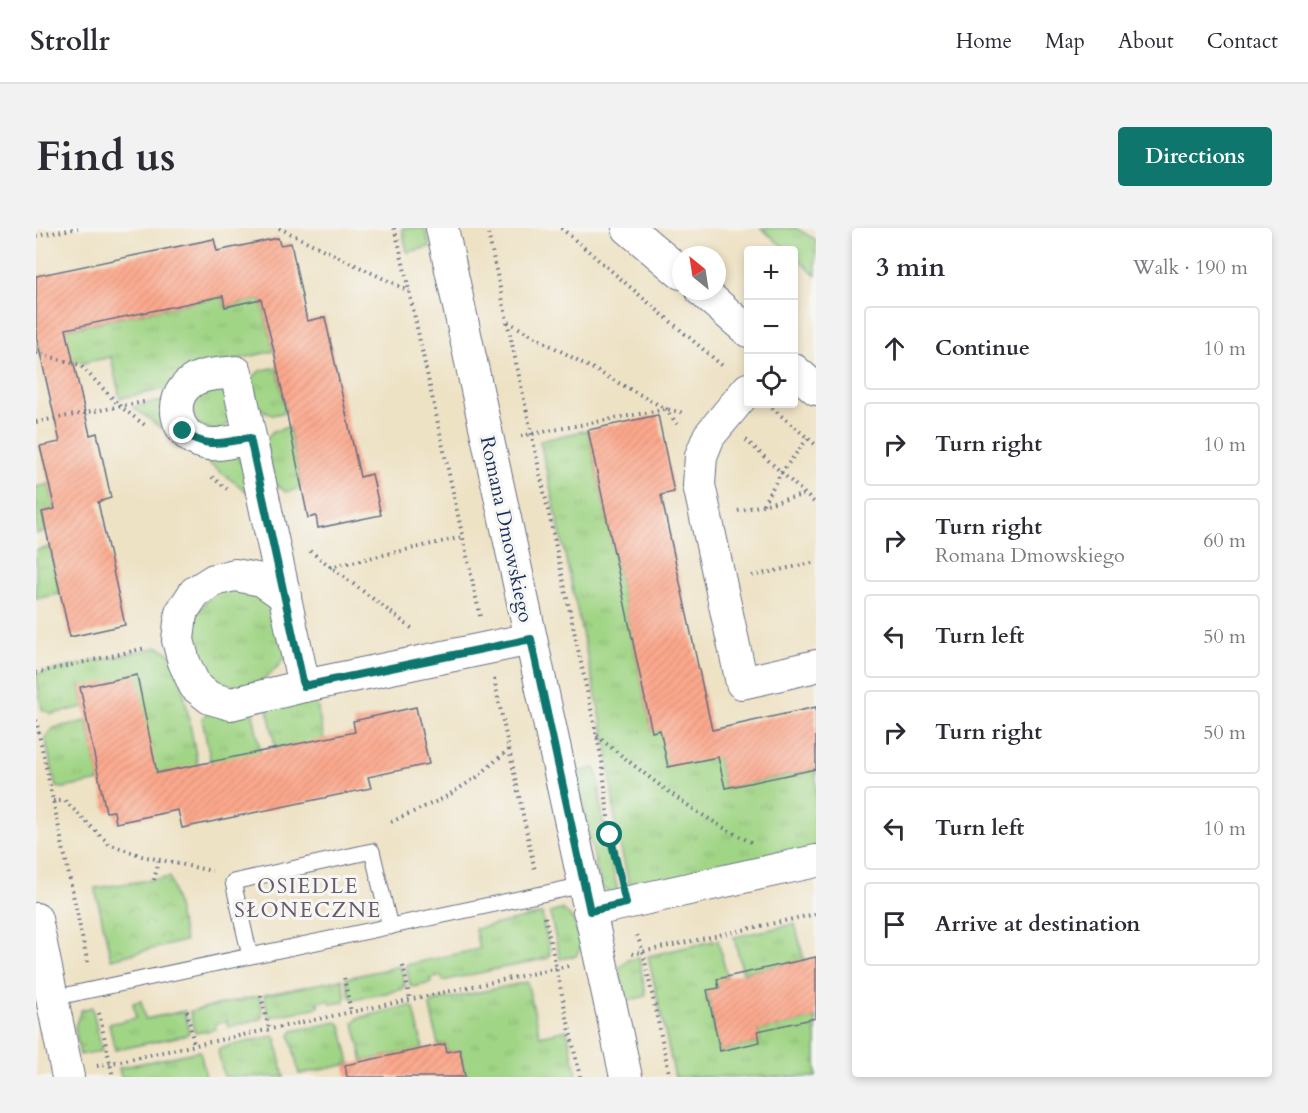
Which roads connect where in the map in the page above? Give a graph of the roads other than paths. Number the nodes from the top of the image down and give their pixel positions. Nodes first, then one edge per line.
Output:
1 (442, 228) edge
2 (628, 228) edge
3 (672, 265) edge
4 (712, 300) edge
5 (744, 328) edge
6 (798, 373) edge
7 (740, 381) edge
8 (816, 389) edge
9 (250, 438) junction
10 (285, 596) junction
11 (531, 639) junction
12 (816, 666) edge
13 (304, 686) junction
14 (808, 863) edge
15 (587, 898) junction
16 (36, 919) edge
17 (390, 927) junction
18 (250, 957) junction
19 (48, 1008) edge
20 (68, 1074) edge
21 (626, 1077) edge

1 - 11 street, Romana Dmowskiego
2 - 3 street
4 - 5 street
6 - 8 street
7 - 12 street
9 - 9 street
9 - 10 street
10 - 13 street
10 - 13 street
11 - 13 street
11 - 15 street, Romana Dmowskiego
14 - 15 street
15 - 17 lane
15 - 21 street, Romana Dmowskiego
16 - 19 street
17 - 18 lane
17 - 18 lane
18 - 19 lane
19 - 20 street

